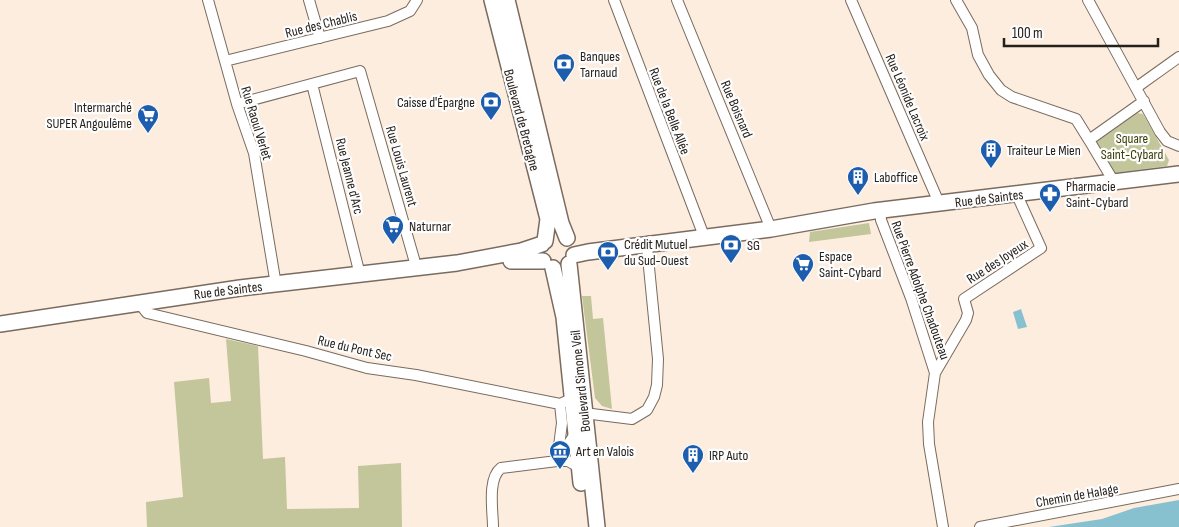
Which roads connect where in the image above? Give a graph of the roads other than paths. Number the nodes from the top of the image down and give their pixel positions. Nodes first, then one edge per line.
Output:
1 (208, 0) edge
2 (309, 0) edge
3 (417, 0) edge
4 (492, 0) edge
5 (508, 0) edge
6 (614, 0) edge
7 (677, 0) edge
8 (851, 0) edge
9 (956, 0) edge
10 (1088, 0) edge
11 (320, 38) junction
12 (1179, 57) edge
13 (225, 61) junction
14 (312, 84) junction
15 (1137, 87) junction
16 (1144, 101) junction
17 (237, 104) junction
18 (1089, 140) junction
19 (1179, 146) edge
20 (1179, 174) edge
21 (1114, 182) junction
22 (1017, 195) junction
23 (937, 204) junction
24 (880, 211) junction
25 (771, 226) junction
26 (702, 231) junction
27 (651, 241) junction
28 (544, 242) junction
29 (570, 250) junction
30 (457, 263) junction
31 (548, 264) junction
32 (415, 269) junction
33 (360, 275) junction
34 (276, 285) junction
35 (139, 302) junction
36 (0, 324) edge
37 (935, 373) junction
38 (565, 402) junction
39 (584, 413) junction
40 (575, 434) junction
41 (557, 461) junction
42 (579, 467) junction
43 (1179, 490) edge
44 (493, 527) edge
45 (587, 527) edge
46 (596, 527) edge
47 (943, 527) edge
48 (980, 527) edge

1 - 13 street, Rue Raoul Verlet
2 - 11 street
3 - 11 street, Rue des Chablis
4 - 28 main road, Boulevard de Bretagne
5 - 29 main road, Boulevard de Bretagne
6 - 26 street, Rue de la Belle Allée
7 - 25 street, Rue Boisnard
8 - 23 street, Rue Léonide Lacroix
9 - 18 street
10 - 15 street
11 - 13 street, Rue des Chablis
12 - 15 street
13 - 17 street, Rue Raoul Verlet
14 - 17 street
14 - 32 street, Rue Louis Laurent
14 - 33 street, Rue Jeanne d'Arc
15 - 16 street
16 - 18 street
16 - 19 street
17 - 34 street, Rue Raoul Verlet
18 - 21 street
20 - 21 main road, Rue de Saintes
21 - 22 main road, Rue de Saintes
22 - 23 main road, Rue de Saintes
22 - 37 street, Rue des Joyeux
23 - 24 main road, Rue de Saintes
24 - 25 main road, Rue de Saintes
24 - 37 street, Rue Pierre Adolphe Chadouteau
25 - 26 main road, Rue de Saintes
25 - 27 main road, Rue de Saintes
26 - 27 main road, Rue de Saintes
27 - 29 main road, Rue de Saintes
27 - 39 street
28 - 29 main road
28 - 30 main road, Rue de Saintes
28 - 31 main road
29 - 31 main road
29 - 39 main road, Boulevard Simone Veil
30 - 31 main road, Rue de Saintes
30 - 32 main road, Rue de Saintes
31 - 38 main road, Boulevard Simone Veil
32 - 33 main road, Rue de Saintes
33 - 34 main road, Rue de Saintes
34 - 35 main road, Rue de Saintes
35 - 36 main road, Rue de Saintes
35 - 38 street, Rue du Pont Sec
37 - 47 street, Rue Pierre Adolphe Chadouteau
38 - 40 main road, Boulevard Simone Veil
38 - 41 street
39 - 46 main road, Boulevard Simone Veil
40 - 41 street
40 - 42 main road, Boulevard Simone Veil
41 - 42 street
41 - 44 street
42 - 45 main road, Boulevard Simone Veil
43 - 48 street, Chemin de Halage

